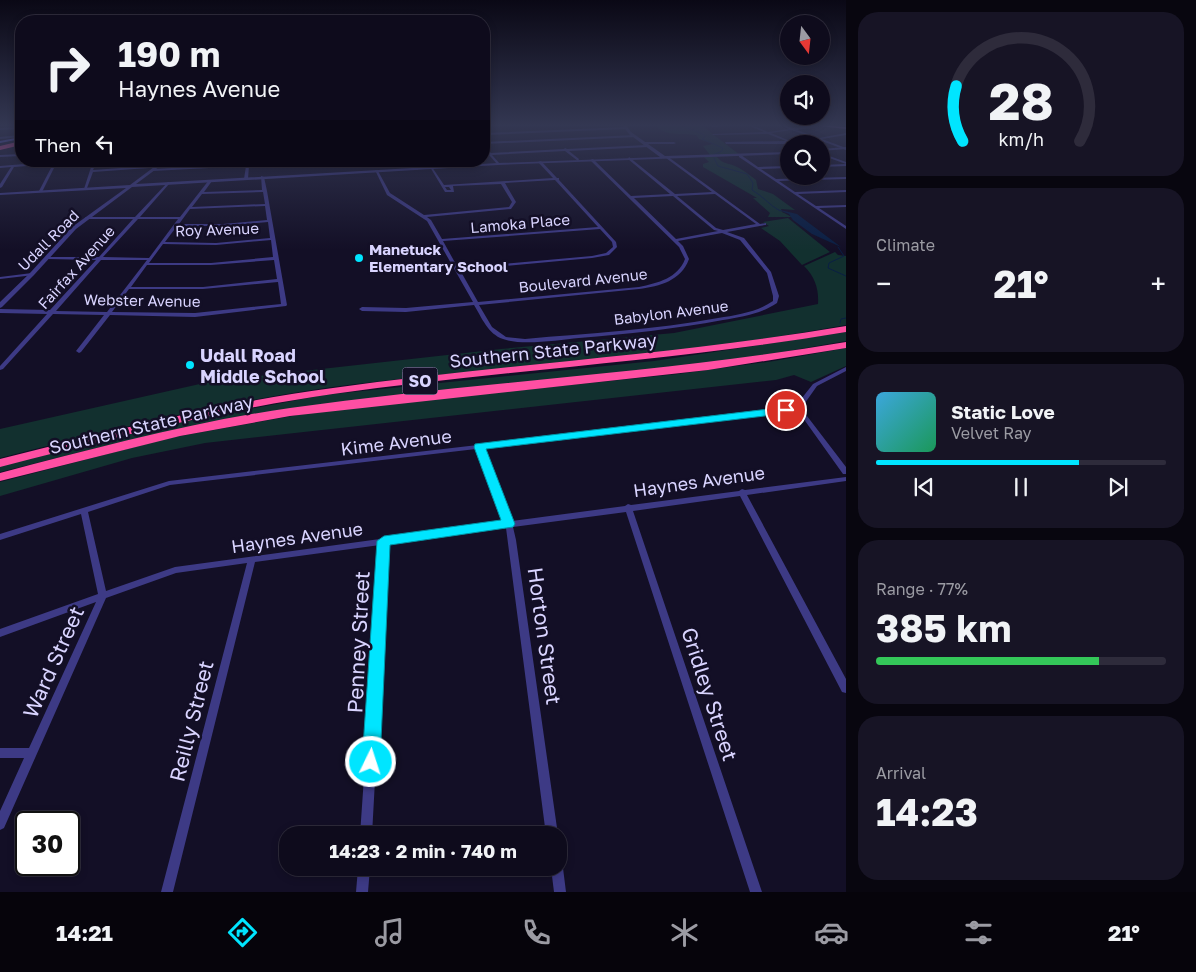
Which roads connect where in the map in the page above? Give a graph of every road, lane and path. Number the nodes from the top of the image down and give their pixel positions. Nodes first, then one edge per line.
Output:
1 (13, 166) edge
2 (53, 167) edge
3 (92, 167) edge
4 (170, 167) edge
5 (247, 167) edge
6 (332, 167) edge
7 (448, 167) edge
8 (545, 167) edge
9 (599, 167) edge
10 (639, 167) edge
11 (679, 167) edge
12 (780, 167) edge
13 (151, 168) junction
14 (431, 168) junction
15 (757, 168) joint
16 (417, 169) joint
17 (91, 171) junction
18 (376, 171) junction
19 (333, 173) junction
20 (246, 178) junction
21 (262, 178) junction
22 (846, 178) edge
23 (558, 179) junction
24 (775, 180) junction
25 (210, 181) junction
26 (502, 182) junction
27 (168, 183) junction
28 (132, 186) junction
29 (0, 187) edge
30 (85, 188) junction
31 (41, 191) junction
32 (265, 191) junction
33 (846, 191) edge
34 (200, 193) junction
35 (716, 193) junction
36 (794, 193) junction
37 (0, 194) edge
38 (674, 195) junction
39 (631, 197) junction
40 (267, 205) junction
41 (846, 206) edge
42 (815, 207) junction
43 (189, 208) junction
44 (424, 216) junction
45 (87, 218) junction
46 (137, 218) junction
47 (181, 218) junction
48 (270, 221) junction
49 (838, 223) junction
50 (846, 223) edge
51 (765, 224) dead end
52 (176, 225) junction
53 (759, 225) junction
54 (600, 228) junction
55 (846, 228) edge
56 (723, 232) junction
57 (272, 239) junction
58 (442, 240) junction
59 (677, 240) junction
60 (162, 243) junction
61 (48, 258) junction
62 (276, 258) junction
63 (100, 259) junction
64 (150, 259) junction
65 (146, 264) junction
66 (458, 269) junction
67 (32, 274) junction
68 (0, 278) edge
69 (280, 280) junction
70 (128, 288) junction
71 (477, 303) junction
72 (0, 306) edge
73 (362, 309) dead end
74 (0, 311) edge
75 (53, 311) junction
76 (108, 312) junction
77 (846, 329) edge
78 (846, 345) edge
79 (79, 351) dead end
80 (2, 368) dead end
81 (846, 369) edge
82 (796, 410) junction
83 (479, 447) junction
84 (0, 463) edge
85 (846, 472) edge
86 (0, 477) edge
87 (846, 479) edge
88 (742, 492) junction
89 (628, 507) junction
90 (84, 510) junction
91 (509, 524) junction
92 (0, 536) edge
93 (384, 541) junction
94 (252, 559) junction
95 (103, 596) junction
96 (0, 633) edge
97 (846, 689) edge
98 (0, 753) edge
99 (32, 753) junction
100 (0, 824) edge
101 (367, 826) edge
102 (551, 826) edge
103 (363, 876) edge
104 (558, 876) edge
105 (167, 892) edge
106 (362, 892) edge
107 (560, 892) edge
108 (756, 892) edge

1 - 29 street
2 - 31 street
3 - 17 street
4 - 13 street
5 - 20 street
6 - 19 street
7 - 14 street
8 - 23 street
9 - 39 street, Boulevard Avenue
10 - 38 street, Babylon Avenue
11 - 35 street
12 - 15 street
13 - 17 street
13 - 28 street, Udall Road
14 - 16 street
14 - 26 street
15 - 24 street
16 - 18 street
17 - 30 street
18 - 19 street
18 - 44 street
19 - 21 street
20 - 21 street
20 - 25 street
21 - 32 street
22 - 24 street
23 - 26 street
23 - 54 street
24 - 36 street
25 - 27 street
25 - 34 street
26 - 44 street
27 - 28 street
27 - 46 street, Fairfax Avenue
28 - 30 street
28 - 45 street, Udall Road
30 - 31 street
31 - 37 street
32 - 34 street
32 - 40 street
33 - 36 street
34 - 43 street
35 - 38 street
35 - 53 street
36 - 42 street
38 - 39 street
38 - 56 street, Babylon Avenue
39 - 59 street, Boulevard Avenue
40 - 43 street
40 - 48 street
41 - 42 street
42 - 49 street
43 - 47 street
44 - 58 street
45 - 46 street
45 - 61 street, Udall Road
46 - 47 street
46 - 63 street, Fairfax Avenue
47 - 52 street
48 - 52 street
48 - 57 street
49 - 50 street
49 - 55 street
51 - 53 street
52 - 60 street
53 - 56 street
54 - 58 street, Lamoka Place
54 - 66 street
56 - 59 street
56 - 71 street, Babylon Avenue
57 - 60 street, Roy Avenue
57 - 62 street
58 - 66 street
59 - 71 street, Boulevard Avenue
60 - 64 street
61 - 63 street
61 - 67 street, Udall Road
62 - 65 street
62 - 69 street
63 - 64 street
63 - 75 street, Fairfax Avenue
64 - 65 street
65 - 70 street
66 - 71 street
67 - 68 street
67 - 72 street, Udall Road
69 - 70 street
69 - 76 street, Webster Avenue
70 - 76 street
71 - 73 street, Boulevard Avenue
74 - 75 street, Webster Avenue
75 - 76 street, Webster Avenue
75 - 80 street, Fairfax Avenue
76 - 79 street
77 - 84 highway, Southern State Parkway / SO
78 - 86 highway, Southern State Parkway / SO
81 - 82 street
82 - 83 street, Kime Avenue
82 - 85 street
83 - 90 street, Kime Avenue
83 - 91 street, Horton Street
87 - 88 street, Haynes Avenue
88 - 89 street, Haynes Avenue
88 - 97 street
89 - 91 street, Haynes Avenue
89 - 108 street, Gridley Street
90 - 92 street, Kime Avenue
90 - 95 street, Ward Street
91 - 93 street, Haynes Avenue
91 - 102 street, Horton Street
93 - 94 street, Haynes Avenue
93 - 101 street, Penney Street
94 - 95 street, Haynes Avenue
94 - 105 street, Reilly Street
95 - 96 street, Haynes Avenue
95 - 99 street, Ward Street
98 - 99 street
99 - 100 street, Ward Street
103 - 106 street
104 - 107 street

